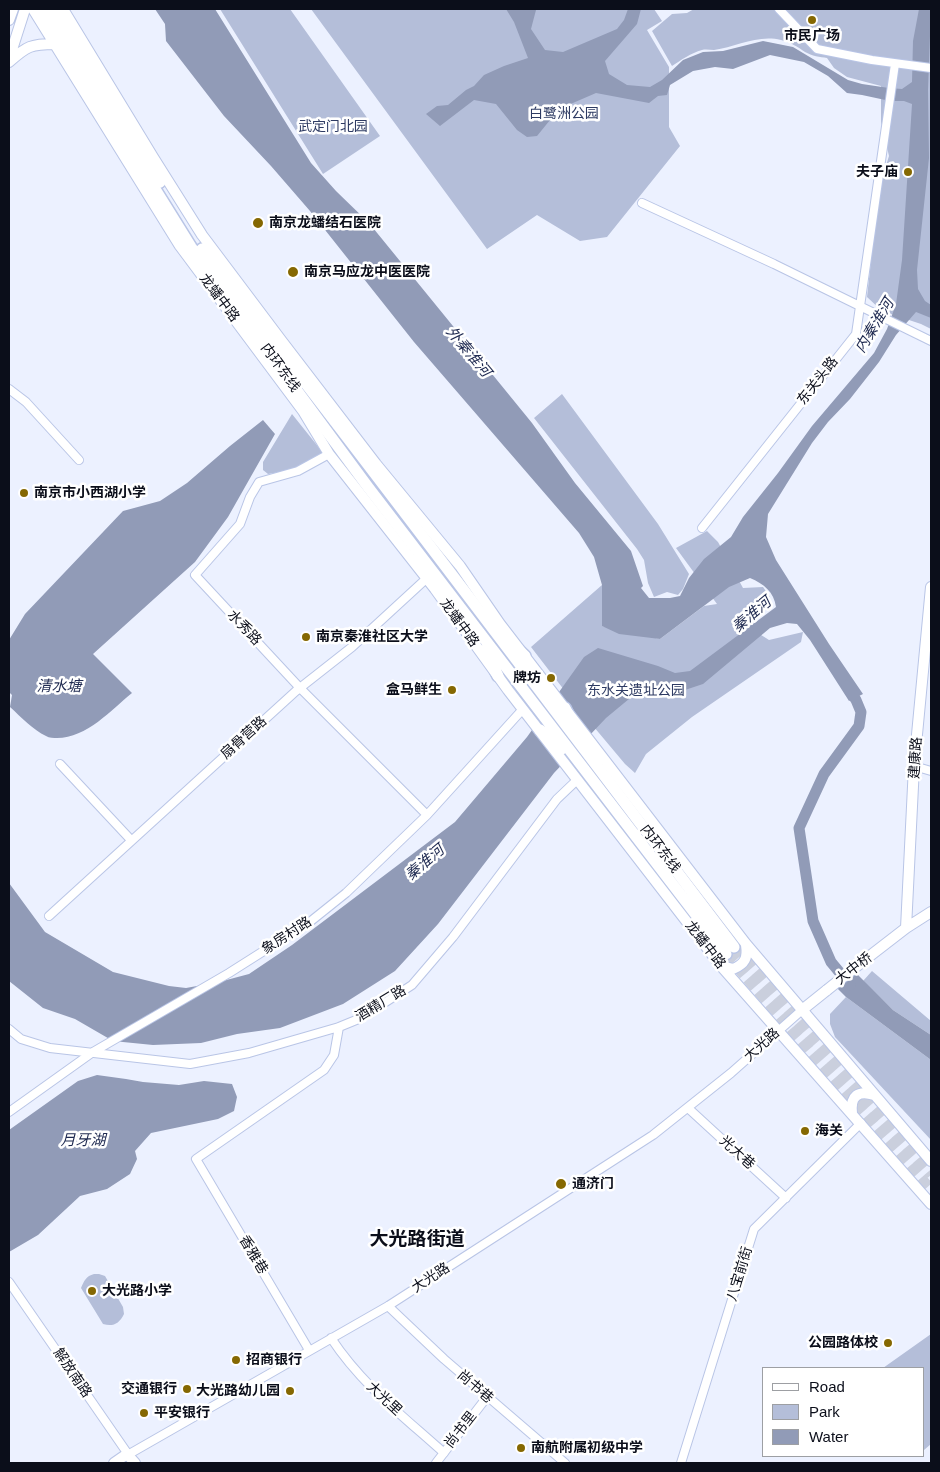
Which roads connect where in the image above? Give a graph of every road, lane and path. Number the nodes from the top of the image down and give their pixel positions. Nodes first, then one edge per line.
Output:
1 (12, 9) edge
2 (25, 9) edge
3 (33, 9) edge
4 (43, 9) edge
5 (53, 9) edge
6 (63, 9) edge
7 (779, 9) edge
8 (9, 20) edge
9 (55, 44) junction
10 (9, 60) edge
11 (894, 64) junction
12 (931, 68) edge
13 (642, 203) dead end
14 (860, 307) junction
15 (931, 341) edge
16 (9, 389) edge
17 (329, 454) junction
18 (79, 460) dead end
19 (702, 528) dead end
20 (426, 579) junction
21 (931, 594) edge
22 (481, 614) junction
23 (472, 624) junction
24 (525, 656) junction
25 (498, 676) junction
26 (300, 688) junction
27 (551, 698) junction
28 (523, 708) junction
29 (565, 708) joint
30 (535, 715) junction
31 (540, 730) joint
32 (588, 747) junction
33 (60, 764) dead end
34 (573, 764) junction
35 (914, 766) junction
36 (931, 771) edge
37 (577, 780) junction
38 (427, 815) junction
39 (131, 840) junction
40 (931, 912) edge
41 (49, 916) dead end
42 (906, 928) junction
43 (735, 948) junction
44 (721, 966) junction
45 (802, 1010) junction
46 (339, 1026) junction
47 (9, 1030) edge
48 (778, 1031) junction
49 (93, 1052) junction
50 (874, 1095) junction
51 (688, 1108) junction
52 (9, 1112) edge
53 (852, 1113) junction
54 (861, 1123) junction
55 (931, 1161) edge
56 (786, 1198) junction
57 (931, 1204) edge
58 (9, 1282) edge
59 (388, 1306) junction
60 (331, 1338) junction
61 (309, 1350) junction
62 (487, 1397) junction
63 (444, 1453) junction
64 (127, 1454) junction
65 (114, 1463) edge
66 (135, 1463) edge
67 (436, 1463) edge
68 (565, 1463) edge
69 (681, 1463) edge

1 - 8 main road
2 - 10 main road
3 - 9 main road, 龙蟠中路
4 - 23 highway, 内环东线
5 - 22 highway, 内环东线
6 - 24 main road, 龙蟠中路
7 - 11 street
9 - 10 main road
9 - 17 main road, 龙蟠中路
11 - 12 street
11 - 14 street, 东关头路
13 - 14 street
14 - 15 street
14 - 19 street, 东关头路
16 - 18 street
17 - 20 main road, 龙蟠中路
17 - 26 street, 水秀路
20 - 25 main road, 龙蟠中路
20 - 26 street, 扇骨营路
21 - 35 main road, 建康路
22 - 24 highway
22 - 27 highway, 内环东线
23 - 25 highway
23 - 30 highway, 内环东线
24 - 27 main road, 龙蟠中路
25 - 28 main road, 龙蟠中路
26 - 38 street, 水秀路
26 - 39 street, 扇骨营路
27 - 29 main road, 龙蟠中路
27 - 32 highway, 内环东线
28 - 30 main road, 龙蟠中路
28 - 38 street, 象房村路
29 - 32 highway
30 - 31 main road, 龙蟠中路
30 - 34 highway, 内环东线
31 - 34 highway
32 - 43 highway, 内环东线
33 - 39 street
34 - 37 main road, 龙蟠中路
34 - 43 highway, 内环东线
35 - 36 street
35 - 42 main road, 建康路
37 - 44 main road, 龙蟠中路
37 - 46 street, 酒精厂路
38 - 49 street, 象房村路
39 - 41 street, 扇骨营路
40 - 42 main road, 大中桥
42 - 45 main road, 大中桥, bridge
43 - 44 main road
43 - 45 main road
44 - 48 main road, 龙蟠中路
45 - 48 street, 大光路
45 - 50 main road
46 - 49 street, 酒精厂路
46 - 61 street, 香雅巷
47 - 49 street, 酒精厂路
48 - 51 street, 大光路
48 - 53 main road, 龙蟠中路
49 - 52 street, 象房村路
50 - 53 main road
50 - 55 main road
51 - 56 street, 光大巷
51 - 59 street, 大光路
53 - 54 main road, 龙蟠中路
54 - 56 street, 八宝前街
54 - 57 main road, 龙蟠中路
56 - 69 street, 八宝前街
58 - 64 street, 解放南路
59 - 60 street, 大光路
59 - 62 street, 尚书巷
60 - 61 street, 大光路
60 - 63 street, 大光里
61 - 64 street, 大光路
62 - 63 street, 尚书里
62 - 68 street, 尚书巷
63 - 67 street, 尚书里
64 - 65 street, 大光路
64 - 66 street, 解放南路

